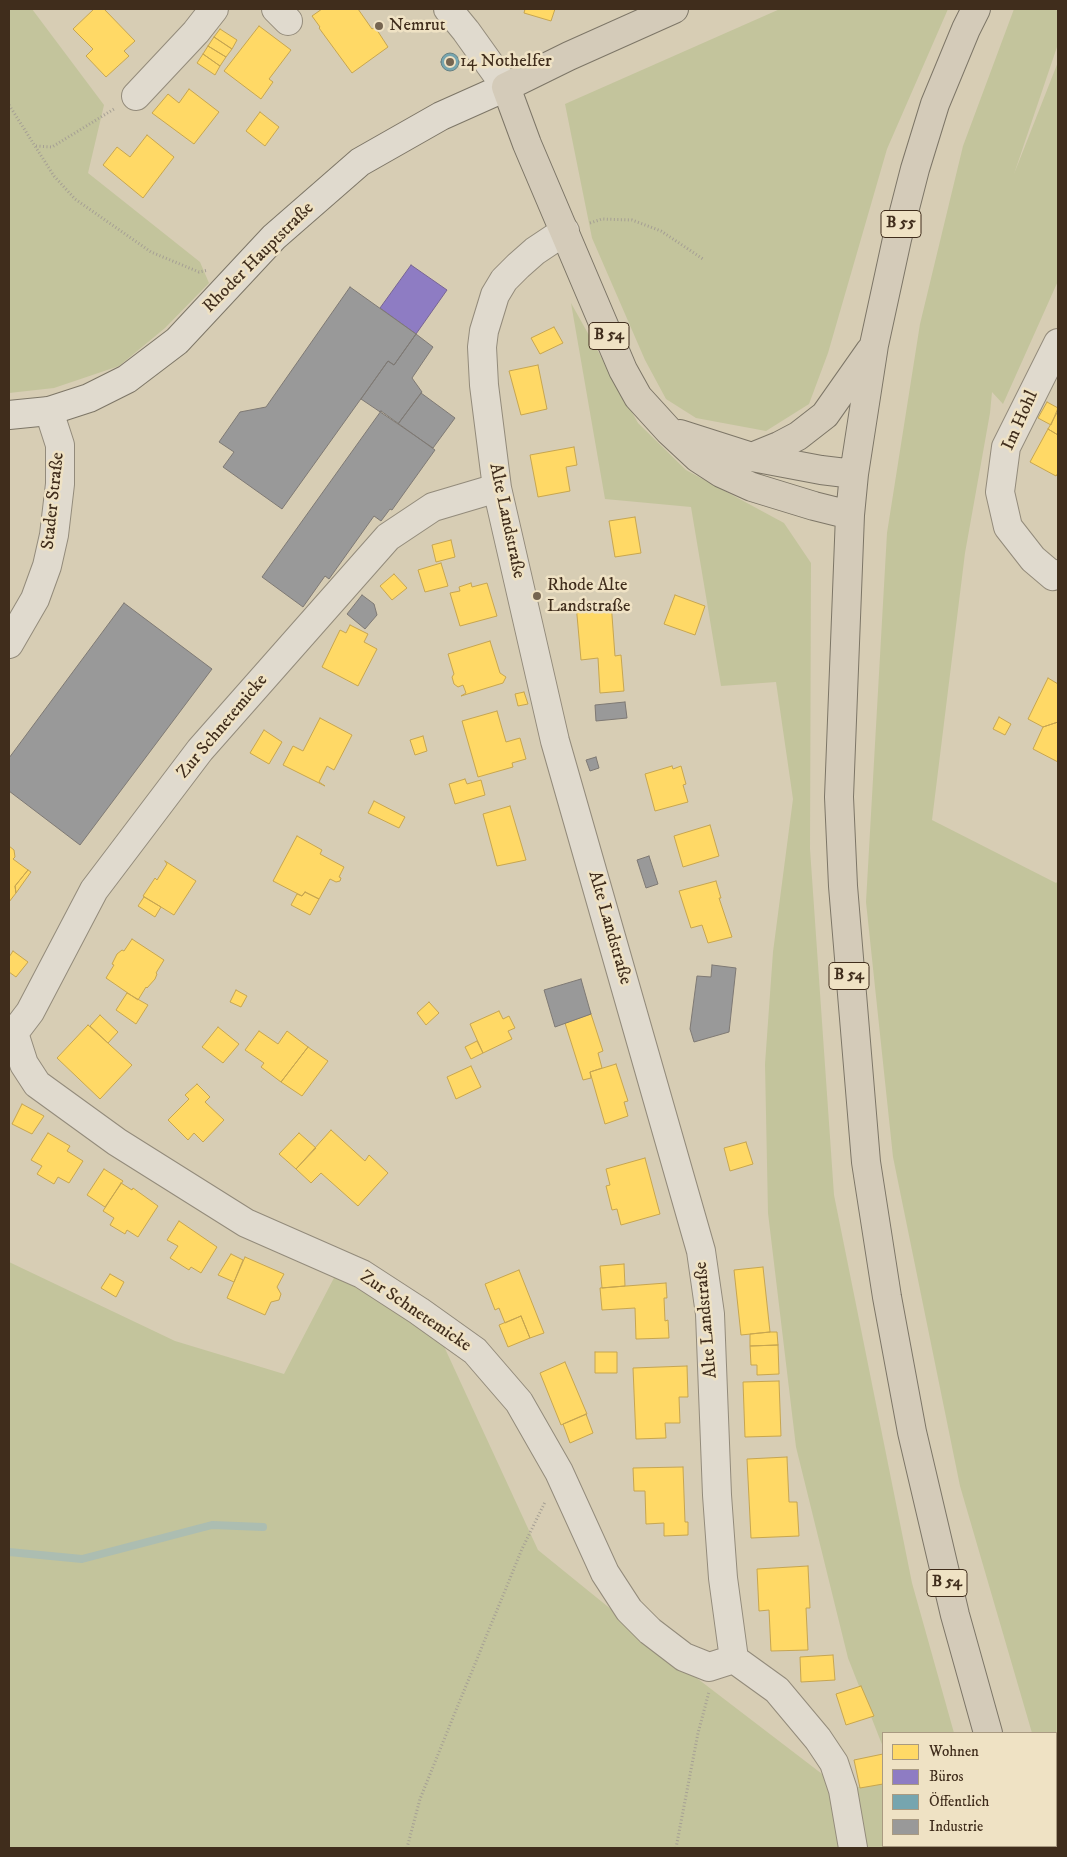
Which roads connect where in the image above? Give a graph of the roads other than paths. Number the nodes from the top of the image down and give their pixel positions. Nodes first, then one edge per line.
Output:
1 (214, 9) edge
2 (448, 9) edge
3 (674, 9) edge
4 (976, 9) edge
5 (506, 87) junction
6 (136, 96) road end
7 (565, 231) junction
8 (1058, 343) edge
9 (874, 345) junction
10 (49, 411) junction
11 (9, 415) edge
12 (669, 431) junction
13 (752, 456) junction
14 (854, 474) junction
15 (497, 488) junction
16 (850, 515) junction
17 (1056, 581) edge
18 (9, 644) edge
19 (11, 1034) edge
20 (734, 1659) junction
21 (988, 1732) edge
22 (852, 1848) edge

1 - 6 street
2 - 5 street
3 - 5 main road
4 - 9 main road, B 55
5 - 7 main road, B 54
5 - 10 street, Rhoder Hauptstraße
7 - 12 main road, B 54
7 - 15 street, Alte Landstraße
8 - 17 street, Im Hohl
9 - 13 main road
9 - 14 main road, B 55
10 - 11 street, Rhoder Hauptstraße
10 - 18 street, Stader Straße
12 - 13 main road
12 - 16 main road, B 54
13 - 14 main road
14 - 16 main road, B 54
15 - 19 street, Zur Schnetemicke
15 - 20 street, Alte Landstraße
16 - 21 main road, B 54
19 - 20 street, Zur Schnetemicke
20 - 22 street

